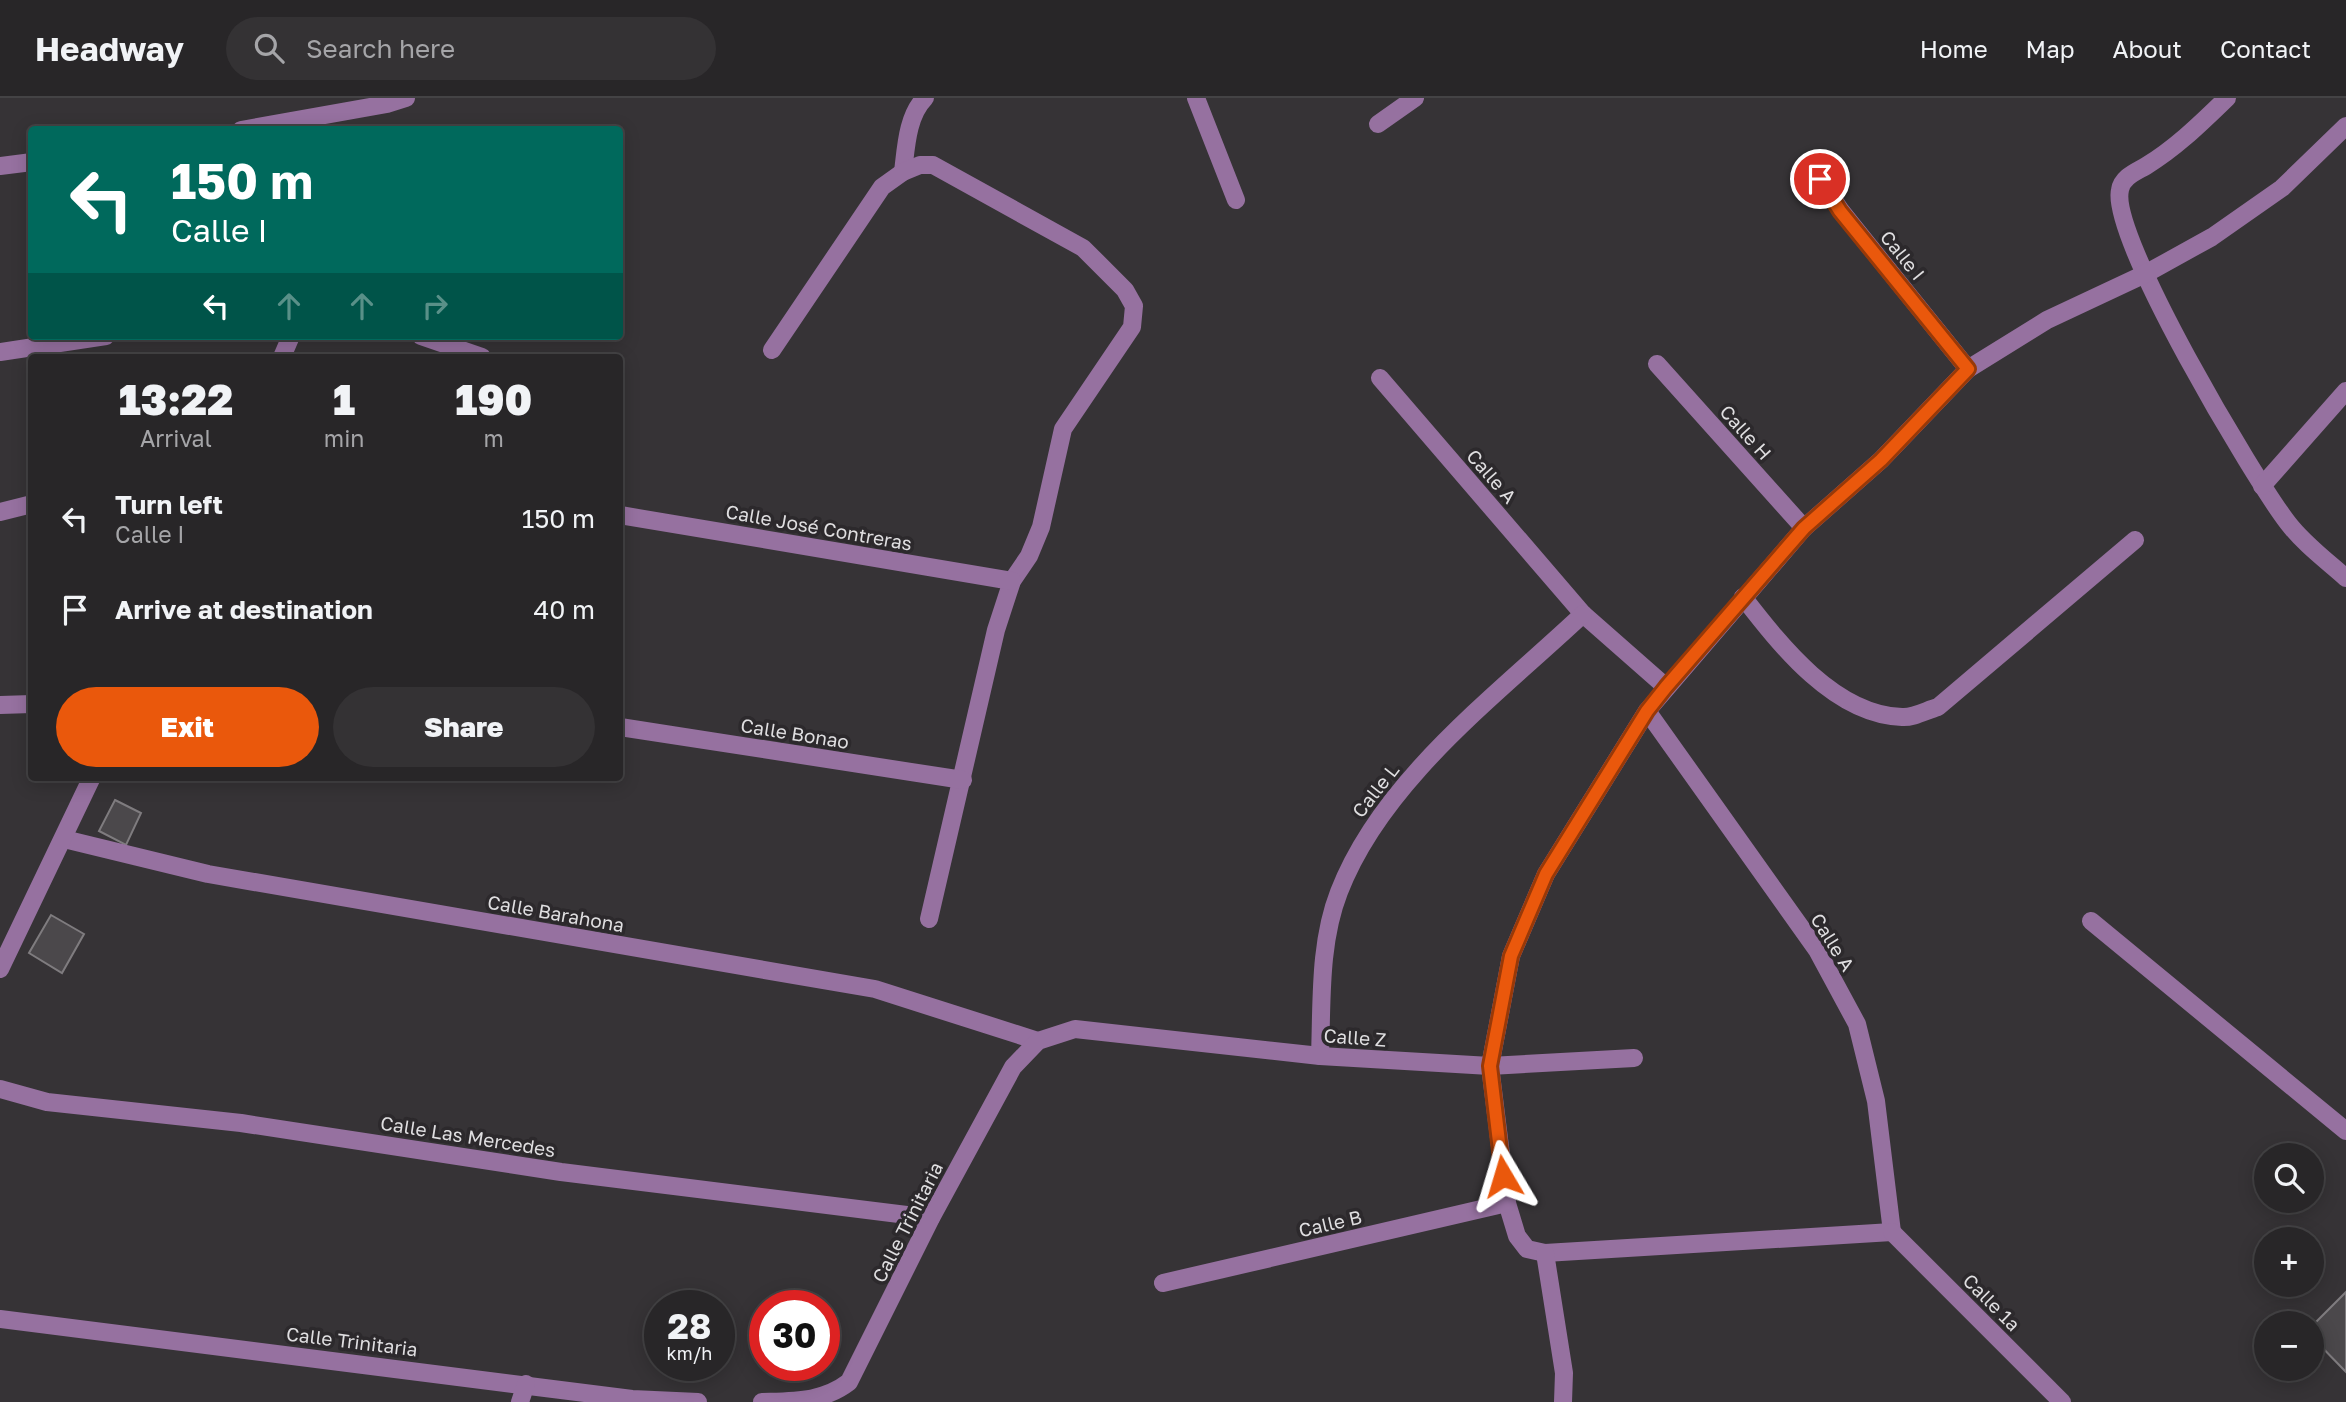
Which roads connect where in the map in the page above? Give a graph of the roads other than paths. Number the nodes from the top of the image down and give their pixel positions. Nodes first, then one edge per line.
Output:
1 (406, 98) edge
2 (925, 98) edge
3 (1196, 98) edge
4 (1415, 98) edge
5 (2227, 98) edge
6 (331, 121) edge
7 (1378, 124) dead end
8 (282, 126) edge
9 (2346, 126) edge
10 (28, 162) edge
11 (1810, 163) dead end
12 (0, 166) edge
13 (903, 172) junction
14 (1236, 200) dead end
15 (2145, 274) junction
16 (80, 340) edge
17 (433, 340) edge
18 (772, 350) dead end
19 (0, 352) edge
20 (473, 354) edge
21 (1657, 364) dead end
22 (1968, 369) junction
23 (1380, 378) dead end
24 (2346, 391) edge
25 (2262, 486) junction
26 (28, 505) edge
27 (0, 512) edge
28 (623, 516) edge
29 (1804, 528) junction
30 (2135, 540) dead end
31 (2346, 578) edge
32 (1012, 582) junction
33 (1744, 597) junction
34 (1583, 614) junction
35 (1666, 687) junction
36 (28, 704) edge
37 (0, 705) edge
38 (1647, 711) junction
39 (623, 727) edge
40 (963, 780) junction
41 (90, 781) edge
42 (64, 839) junction
43 (929, 919) dead end
44 (2091, 921) dead end
45 (0, 969) edge
46 (1075, 1029) joint
47 (1038, 1041) junction
48 (1320, 1056) junction
49 (1634, 1058) dead end
50 (1490, 1066) junction
51 (0, 1089) edge
52 (2346, 1131) edge
53 (1507, 1203) junction
54 (931, 1218) junction
55 (1892, 1233) junction
56 (1545, 1253) junction
57 (1163, 1283) dead end
58 (0, 1319) edge
59 (526, 1384) junction
60 (520, 1402) edge
61 (698, 1402) edge
62 (762, 1402) edge
63 (1563, 1402) edge
64 (2062, 1402) edge

1 - 6 street
2 - 13 street
3 - 14 street
4 - 7 street
5 - 15 street
6 - 8 street
9 - 15 street
10 - 12 street
11 - 22 street, Calle I
13 - 18 street
13 - 32 street
15 - 22 street
15 - 25 street
16 - 19 street
17 - 20 street
21 - 29 street, Calle H
22 - 29 street
23 - 34 street, Calle A
24 - 25 street
25 - 31 street
26 - 27 street
28 - 32 street, Calle José Contreras
29 - 33 street
30 - 33 street
32 - 40 street
33 - 35 street
34 - 35 street, Calle A
34 - 48 street, Calle L
35 - 38 street
36 - 37 street
38 - 50 street
38 - 55 street, Calle A
39 - 40 street, Calle Bonao
40 - 43 street
41 - 42 street
42 - 45 street
42 - 47 street, Calle Barahona
44 - 52 street
46 - 47 street, Calle Trinitaria
46 - 48 street, Calle Z
47 - 54 street, Calle Trinitaria
48 - 50 street, Calle Z
49 - 50 street, Calle Z
50 - 53 street
51 - 54 street, Calle Las Mercedes
53 - 56 street
53 - 57 street, Calle B
54 - 62 street, Calle Trinitaria
55 - 56 street
55 - 64 street, Calle 1a
56 - 63 street
58 - 59 street, Calle Trinitaria
59 - 60 street
59 - 61 street, Calle Trinitaria

